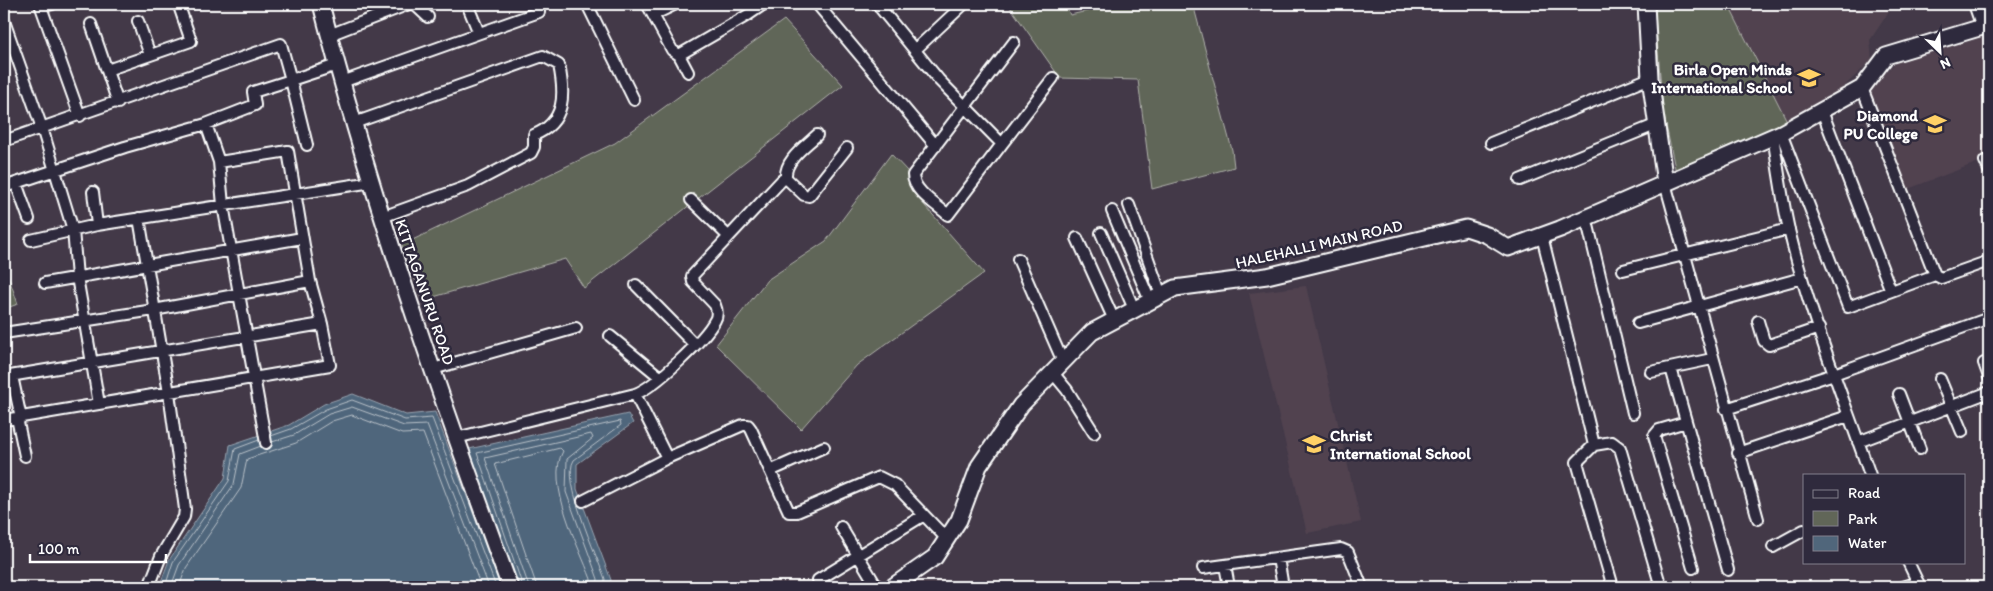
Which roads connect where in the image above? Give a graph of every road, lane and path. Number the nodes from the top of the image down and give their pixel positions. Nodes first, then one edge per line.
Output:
1 (52, 4) edge
2 (321, 4) edge
3 (409, 4) edge
4 (414, 4) edge
5 (468, 4) edge
6 (587, 4) edge
7 (647, 4) edge
8 (676, 4) edge
9 (764, 4) edge
10 (817, 4) edge
11 (964, 4) edge
12 (1646, 4) edge
13 (1974, 4) edge
14 (40, 5) edge
15 (880, 5) edge
16 (179, 6) dead end
17 (540, 12) dead end
18 (653, 15) junction
19 (428, 17) dead end
20 (4, 21) edge
21 (138, 21) dead end
22 (91, 24) dead end
23 (1986, 26) edge
24 (479, 33) junction
25 (329, 35) junction
26 (1014, 42) dead end
27 (916, 49) junction
28 (150, 55) junction
29 (679, 55) junction
30 (337, 65) junction
31 (107, 70) junction
32 (688, 72) dead end
33 (1053, 78) dead end
34 (1650, 78) junction
35 (291, 80) junction
36 (342, 82) junction
37 (1862, 88) junction
38 (634, 100) dead end
39 (118, 103) junction
40 (966, 108) junction
41 (1822, 111) junction
42 (80, 116) junction
43 (354, 123) junction
44 (206, 124) junction
45 (1655, 125) junction
46 (42, 128) junction
47 (1777, 134) junction
48 (818, 135) dead end
49 (4, 141) edge
50 (1491, 143) dead end
51 (307, 144) dead end
52 (1002, 144) junction
53 (936, 146) junction
54 (847, 148) dead end
55 (219, 162) junction
56 (54, 170) junction
57 (786, 178) junction
58 (1520, 180) dead end
59 (372, 182) junction
60 (16, 183) junction
61 (1665, 183) junction
62 (4, 187) edge
63 (93, 192) dead end
64 (294, 193) junction
65 (691, 200) dead end
66 (223, 205) junction
67 (1129, 205) dead end
68 (1112, 211) dead end
69 (382, 217) junction
70 (1586, 217) junction
71 (139, 218) junction
72 (28, 219) dead end
73 (97, 224) junction
74 (1789, 229) junction
75 (72, 230) junction
76 (1101, 233) dead end
77 (728, 236) junction
78 (1542, 236) junction
79 (302, 238) junction
80 (1077, 238) dead end
81 (31, 240) dead end
82 (230, 250) junction
83 (1684, 254) junction
84 (1018, 259) dead end
85 (1989, 261) edge
86 (147, 266) junction
87 (1623, 270) dead end
88 (1934, 275) junction
89 (77, 277) junction
90 (1802, 278) junction
91 (310, 281) junction
92 (45, 282) dead end
93 (636, 285) dead end
94 (1891, 291) junction
95 (238, 294) junction
96 (1156, 298) junction
97 (1698, 307) junction
98 (1134, 309) junction
99 (154, 310) junction
100 (1989, 318) edge
101 (1114, 320) junction
102 (86, 321) junction
103 (1758, 321) dead end
104 (1638, 323) dead end
105 (322, 324) junction
106 (576, 328) dead end
107 (1819, 328) junction
108 (4, 333) edge
109 (610, 336) dead end
110 (245, 337) junction
111 (694, 344) junction
112 (162, 351) junction
113 (1712, 359) junction
114 (92, 363) junction
115 (1984, 363) dead end
116 (433, 368) junction
117 (1058, 368) junction
118 (1671, 368) junction
119 (1651, 372) dead end
120 (1834, 374) junction
121 (8, 377) edge
122 (660, 377) junction
123 (1989, 377) edge
124 (252, 379) junction
125 (1940, 379) dead end
126 (1989, 392) edge
127 (169, 393) junction
128 (635, 394) junction
129 (1899, 394) dead end
130 (99, 404) junction
131 (1952, 406) junction
132 (1726, 409) junction
133 (1633, 414) dead end
134 (1848, 416) junction
135 (19, 418) junction
136 (4, 420) edge
137 (1686, 422) junction
138 (1910, 422) junction
139 (1962, 432) dead end
140 (1094, 433) dead end
141 (456, 438) junction
142 (1858, 442) junction
143 (266, 443) dead end
144 (1594, 446) junction
145 (824, 447) dead end
146 (1920, 449) dead end
147 (1738, 453) junction
148 (24, 456) dead end
149 (667, 458) junction
150 (770, 471) junction
151 (1870, 474) edge
152 (583, 501) dead end
153 (924, 515) junction
154 (1758, 519) dead end
155 (841, 527) dead end
156 (1803, 531) edge
157 (947, 539) junction
158 (1773, 546) dead end
159 (858, 555) junction
160 (1278, 558) junction
161 (1909, 564) edge
162 (1224, 565) junction
163 (1203, 568) dead end
164 (1693, 568) dead end
165 (1728, 570) dead end
166 (818, 580) dead end
167 (1919, 585) edge
168 (1359, 586) edge
169 (149, 587) edge
170 (510, 587) edge
171 (877, 587) edge
172 (892, 587) edge
173 (1229, 587) edge
174 (1283, 587) edge
175 (1613, 587) edge
176 (1661, 587) edge
177 (1902, 587) edge

1 - 14 street
2 - 25 main road, KITTAGANURU ROAD
3 - 25 street
4 - 19 street
5 - 24 street
6 - 38 street
7 - 18 street
8 - 18 street
9 - 29 street
10 - 53 street
11 - 27 street
12 - 34 main road
13 - 23 street
14 - 42 street
15 - 27 street
16 - 28 street
17 - 24 street
18 - 29 street
20 - 46 street
21 - 28 street
22 - 31 street
23 - 37 main road
24 - 36 street
25 - 30 main road, KITTAGANURU ROAD
26 - 40 street
27 - 40 street
28 - 31 street
29 - 32 street
30 - 35 street
30 - 36 main road, KITTAGANURU ROAD
31 - 39 street
33 - 52 street
34 - 45 main road
34 - 50 street
35 - 39 street
35 - 44 street
35 - 51 street
36 - 43 main road, KITTAGANURU ROAD
37 - 41 main road, HALEHALLI MAIN ROAD
37 - 88 street
39 - 42 street
40 - 52 street
40 - 53 street
41 - 47 main road, HALEHALLI MAIN ROAD
41 - 94 street
42 - 46 street
43 - 59 main road, KITTAGANURU ROAD
43 - 69 street
44 - 55 street
44 - 56 street
45 - 58 street
45 - 61 main road
46 - 49 street
46 - 56 street
47 - 61 main road, HALEHALLI MAIN ROAD
47 - 74 street
47 - 94 street
48 - 57 street
52 - 53 street
54 - 57 street
55 - 64 street
55 - 66 street
56 - 60 street
56 - 75 street
57 - 77 street
59 - 64 street
59 - 69 main road, KITTAGANURU ROAD
60 - 62 street
60 - 72 street
61 - 70 main road, HALEHALLI MAIN ROAD
61 - 83 street
63 - 73 street
64 - 66 street
64 - 79 street
65 - 77 street
66 - 71 street
66 - 82 street
67 - 96 street
68 - 96 street
69 - 116 main road, KITTAGANURU ROAD
70 - 78 main road, HALEHALLI MAIN ROAD
70 - 133 street
71 - 73 street
71 - 86 street
73 - 75 street
74 - 83 street
74 - 90 street
75 - 81 street
75 - 89 street
76 - 98 street
77 - 111 street
78 - 96 main road, HALEHALLI MAIN ROAD
78 - 144 street
79 - 82 street
79 - 91 street
80 - 101 street
82 - 86 street
82 - 95 street
83 - 87 street
83 - 97 street
84 - 117 street
85 - 88 street
86 - 89 street
86 - 99 street
88 - 94 street
89 - 92 street
89 - 102 street
90 - 97 street
90 - 107 street
91 - 95 street
91 - 105 street
93 - 111 street
95 - 99 street
95 - 110 street
96 - 98 main road, HALEHALLI MAIN ROAD
97 - 104 street
97 - 113 street
98 - 101 main road, HALEHALLI MAIN ROAD
99 - 102 street
99 - 112 street
100 - 120 street
101 - 117 main road, HALEHALLI MAIN ROAD
102 - 108 street
102 - 114 street
103 - 107 street
105 - 110 street
105 - 124 street
106 - 116 street
107 - 120 street
109 - 122 street
110 - 112 street
110 - 124 street
111 - 122 street
112 - 114 street
112 - 127 street
113 - 118 street
113 - 132 street
114 - 121 street
114 - 130 street
115 - 123 street
116 - 141 main road, KITTAGANURU ROAD
117 - 140 street
117 - 157 main road, HALEHALLI MAIN ROAD
118 - 119 street
118 - 137 street
120 - 132 street
120 - 134 street
121 - 135 street
122 - 128 street
124 - 127 street
124 - 143 street
125 - 131 street
126 - 131 street
127 - 130 street
127 - 169 street
128 - 141 street
128 - 149 street
129 - 138 street
130 - 135 street
131 - 138 street
131 - 139 street
132 - 147 street
134 - 142 street
134 - 147 street
135 - 136 street
135 - 148 street
137 - 164 street
137 - 165 street
138 - 142 street
138 - 146 street
141 - 170 main road, KITTAGANURU ROAD
142 - 151 street
144 - 175 street
144 - 176 street
145 - 150 street
147 - 154 street
149 - 150 street
149 - 152 street
150 - 153 street
153 - 157 street
153 - 159 street
155 - 159 street
156 - 158 street
157 - 172 main road, HALEHALLI MAIN ROAD
159 - 166 street
159 - 171 street
160 - 162 street
160 - 168 street
160 - 174 street
161 - 167 street
162 - 163 street
162 - 173 street
167 - 177 street

